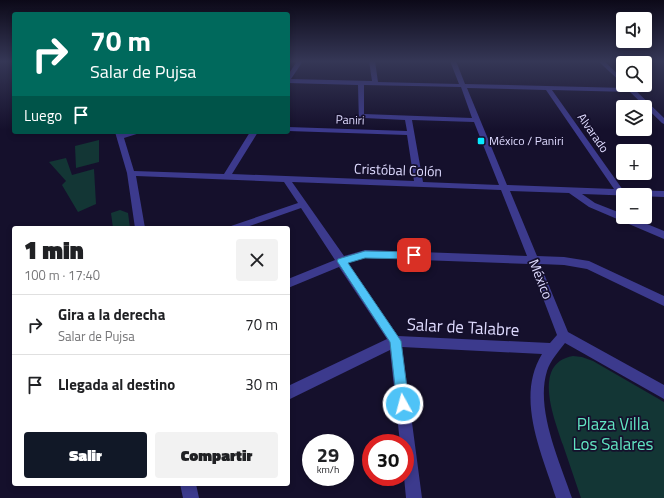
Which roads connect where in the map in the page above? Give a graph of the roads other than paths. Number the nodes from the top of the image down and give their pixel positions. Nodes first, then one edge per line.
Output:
1 (361, 84) edge
2 (411, 84) edge
3 (463, 86) junction
4 (548, 88) junction
5 (616, 88) edge
6 (633, 92) edge
7 (361, 116) junction
8 (408, 118) junction
9 (477, 120) junction
10 (664, 122) edge
11 (290, 129) edge
12 (361, 131) junction
13 (411, 133) junction
14 (119, 134) edge
15 (253, 134) edge
16 (131, 173) junction
17 (226, 176) junction
18 (286, 179) junction
19 (419, 184) junction
20 (504, 187) junction
21 (617, 188) edge
22 (571, 190) junction
23 (616, 192) edge
24 (652, 193) edge
25 (664, 194) edge
26 (304, 204) junction
27 (140, 226) edge
28 (240, 226) edge
29 (664, 235) edge
30 (533, 260) junction
31 (342, 261) junction
32 (290, 283) edge
33 (664, 301) edge
34 (564, 336) junction
35 (395, 341) junction
36 (553, 349) junction
37 (290, 392) edge
38 (664, 392) edge
39 (188, 486) edge
40 (191, 498) edge
41 (414, 498) edge
42 (564, 498) edge

1 - 7 street
2 - 3 street
3 - 4 street
3 - 9 street, México
4 - 5 street
4 - 21 street, Alvarado
6 - 10 street
7 - 8 street, Paniri
7 - 12 street
8 - 9 street, Paniri
8 - 13 street
9 - 20 street, México
11 - 12 street, Paniri
12 - 13 street, Paniri
13 - 19 street
14 - 16 street
15 - 17 street
16 - 17 street, Cristóbal Colón
16 - 27 street
17 - 18 street, Cristóbal Colón
18 - 19 street, Cristóbal Colón
18 - 26 street
19 - 20 street, Cristóbal Colón
20 - 22 street, Cristóbal Colón
20 - 30 street, México
22 - 23 street, Cristóbal Colón
22 - 29 street
24 - 25 street, Cristóbal Colón
26 - 28 street
26 - 31 street
30 - 31 street
30 - 33 street
30 - 34 street, México
31 - 32 street
31 - 35 street
34 - 36 street
34 - 38 street
35 - 36 street, Salar de Talabre
35 - 37 street, Salar de Talabre
35 - 41 street
36 - 42 street
39 - 40 street

